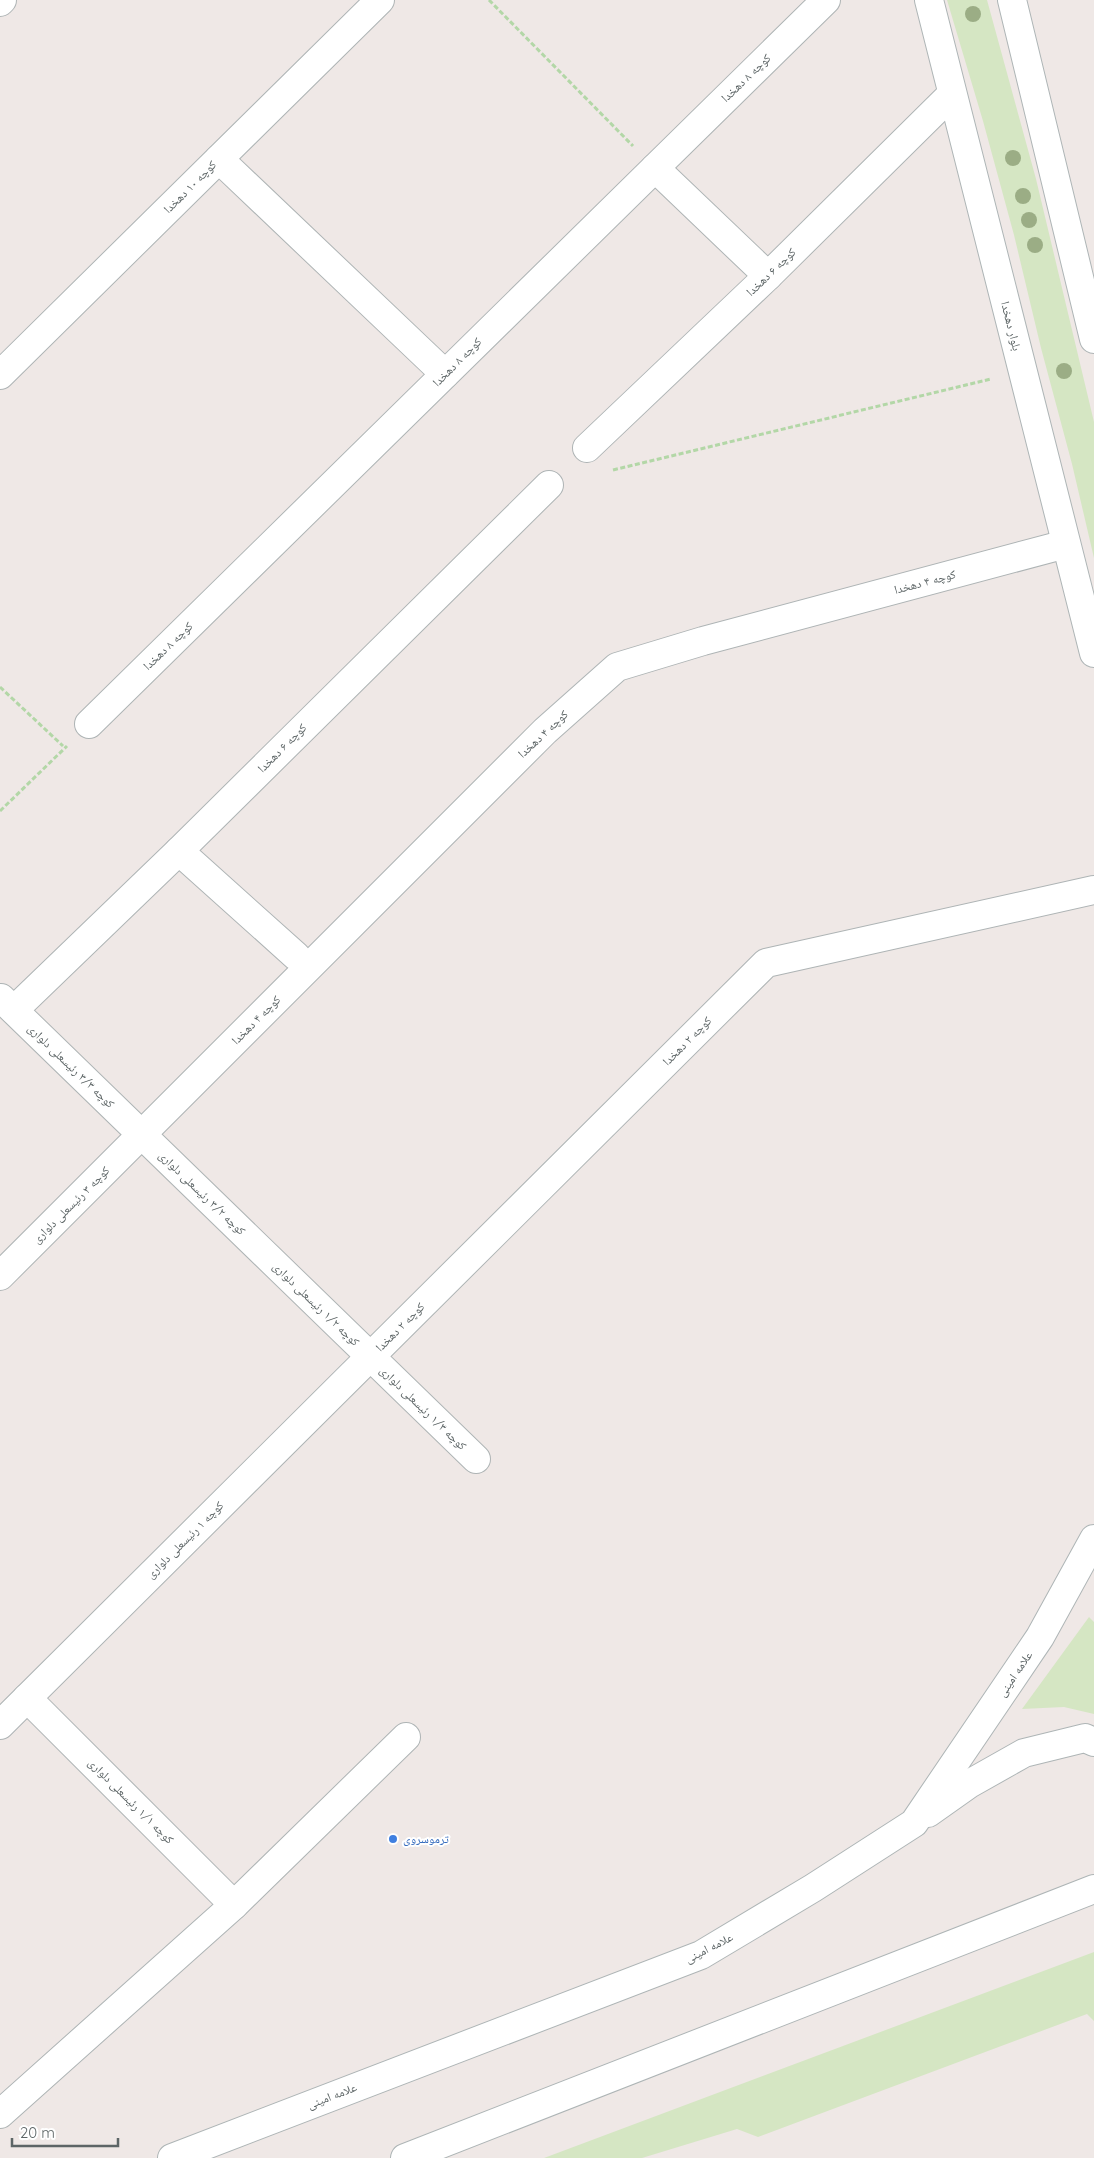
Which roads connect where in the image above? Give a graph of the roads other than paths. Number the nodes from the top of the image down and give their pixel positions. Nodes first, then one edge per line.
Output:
1 (380, 0) edge
2 (826, 0) edge
3 (929, 0) edge
4 (1012, 0) edge
5 (952, 94) junction
6 (219, 159) junction
7 (655, 168) junction
8 (768, 276) junction
9 (1094, 339) edge
10 (445, 374) junction
11 (0, 375) edge
12 (587, 448) dead end
13 (549, 485) dead end
14 (1066, 544) junction
15 (1094, 653) edge
16 (89, 724) road end
17 (178, 851) junction
18 (1094, 890) edge
19 (296, 956) dead end
20 (7, 1004) edge
21 (141, 1134) junction
22 (262, 1251) joint
23 (0, 1276) edge
24 (370, 1356) junction
25 (476, 1459) dead end
26 (1094, 1539) edge
27 (27, 1698) junction
28 (0, 1725) edge
29 (406, 1736) dead end
30 (1094, 1742) edge
31 (914, 1823) junction
32 (1092, 1888) edge
33 (234, 1905) junction
34 (0, 2114) edge
35 (172, 2158) edge
36 (406, 2158) edge

1 - 6 street, کوچه ۱۰ دهخدا
2 - 7 street, کوچه ۸ دهخدا
3 - 5 street, بلوار دهخدا
4 - 9 street
5 - 8 street, کوچه ۶ دهخدا
5 - 14 street, بلوار دهخدا
6 - 10 street
6 - 11 street, کوچه ۱۰ دهخدا
7 - 8 street
7 - 10 street, کوچه ۸ دهخدا
8 - 12 street, کوچه ۶ دهخدا
10 - 16 street, کوچه ۸ دهخدا
13 - 17 street, کوچه ۶ دهخدا
14 - 15 street, بلوار دهخدا
14 - 21 street, کوچه ۴ دهخدا
17 - 19 street
17 - 20 street, کوچه ۶ دهخدا
18 - 24 street, کوچه ۲ دهخدا
20 - 21 street, کوچه ۳/۳ رئیسعلی دلواری
21 - 22 street, کوچه ۳/۲ رئیسعلی دلواری
21 - 23 street, کوچه ۳ رئیسعلی دلواری
22 - 24 street, کوچه ۱/۲ رئیسعلی دلواری
24 - 25 street, کوچه ۱/۳ رئیسعلی دلواری
24 - 27 street, کوچه ۱ رئیسعلی دلواری
26 - 31 street, علامه امینی
27 - 28 street, کوچه ۱ رئیسعلی دلواری
27 - 33 street, کوچه ۱/۱ رئیسعلی دلواری
29 - 33 street
30 - 31 street
31 - 35 street, علامه امینی
32 - 36 street
33 - 34 street

